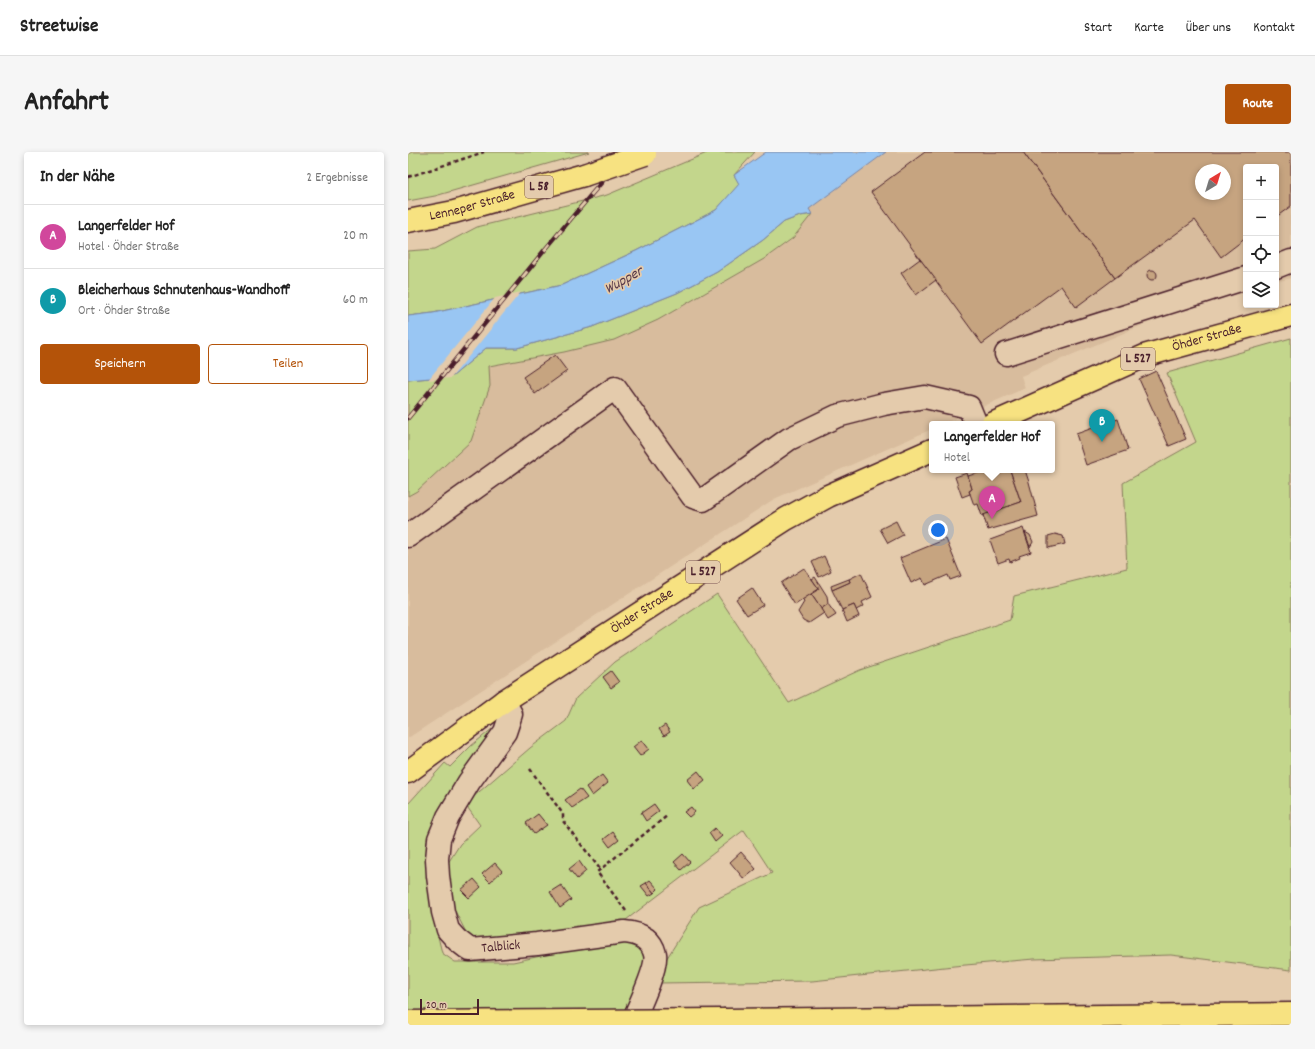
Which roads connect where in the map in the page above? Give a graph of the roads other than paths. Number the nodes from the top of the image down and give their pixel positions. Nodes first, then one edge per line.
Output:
1 (647, 153) edge
2 (408, 221) edge
3 (1291, 261) edge
4 (1279, 266) edge
5 (1243, 279) edge
6 (1291, 315) edge
7 (1006, 354) dead end
8 (975, 421) edge
9 (999, 421) edge
10 (929, 451) edge
11 (408, 536) edge
12 (504, 701) junction
13 (408, 772) edge
14 (1291, 1014) edge
15 (408, 1022) edge
16 (631, 1025) edge

1 - 2 main road, Lenneper Straße / L 58, bridge
3 - 4 street
5 - 7 street
6 - 9 main road, Öhder Straße / L 527
8 - 11 street
10 - 12 main road, Öhder Straße / L 527
12 - 13 main road, Öhder Straße / L 527
12 - 16 street, Talblick
14 - 15 main road, bridge

